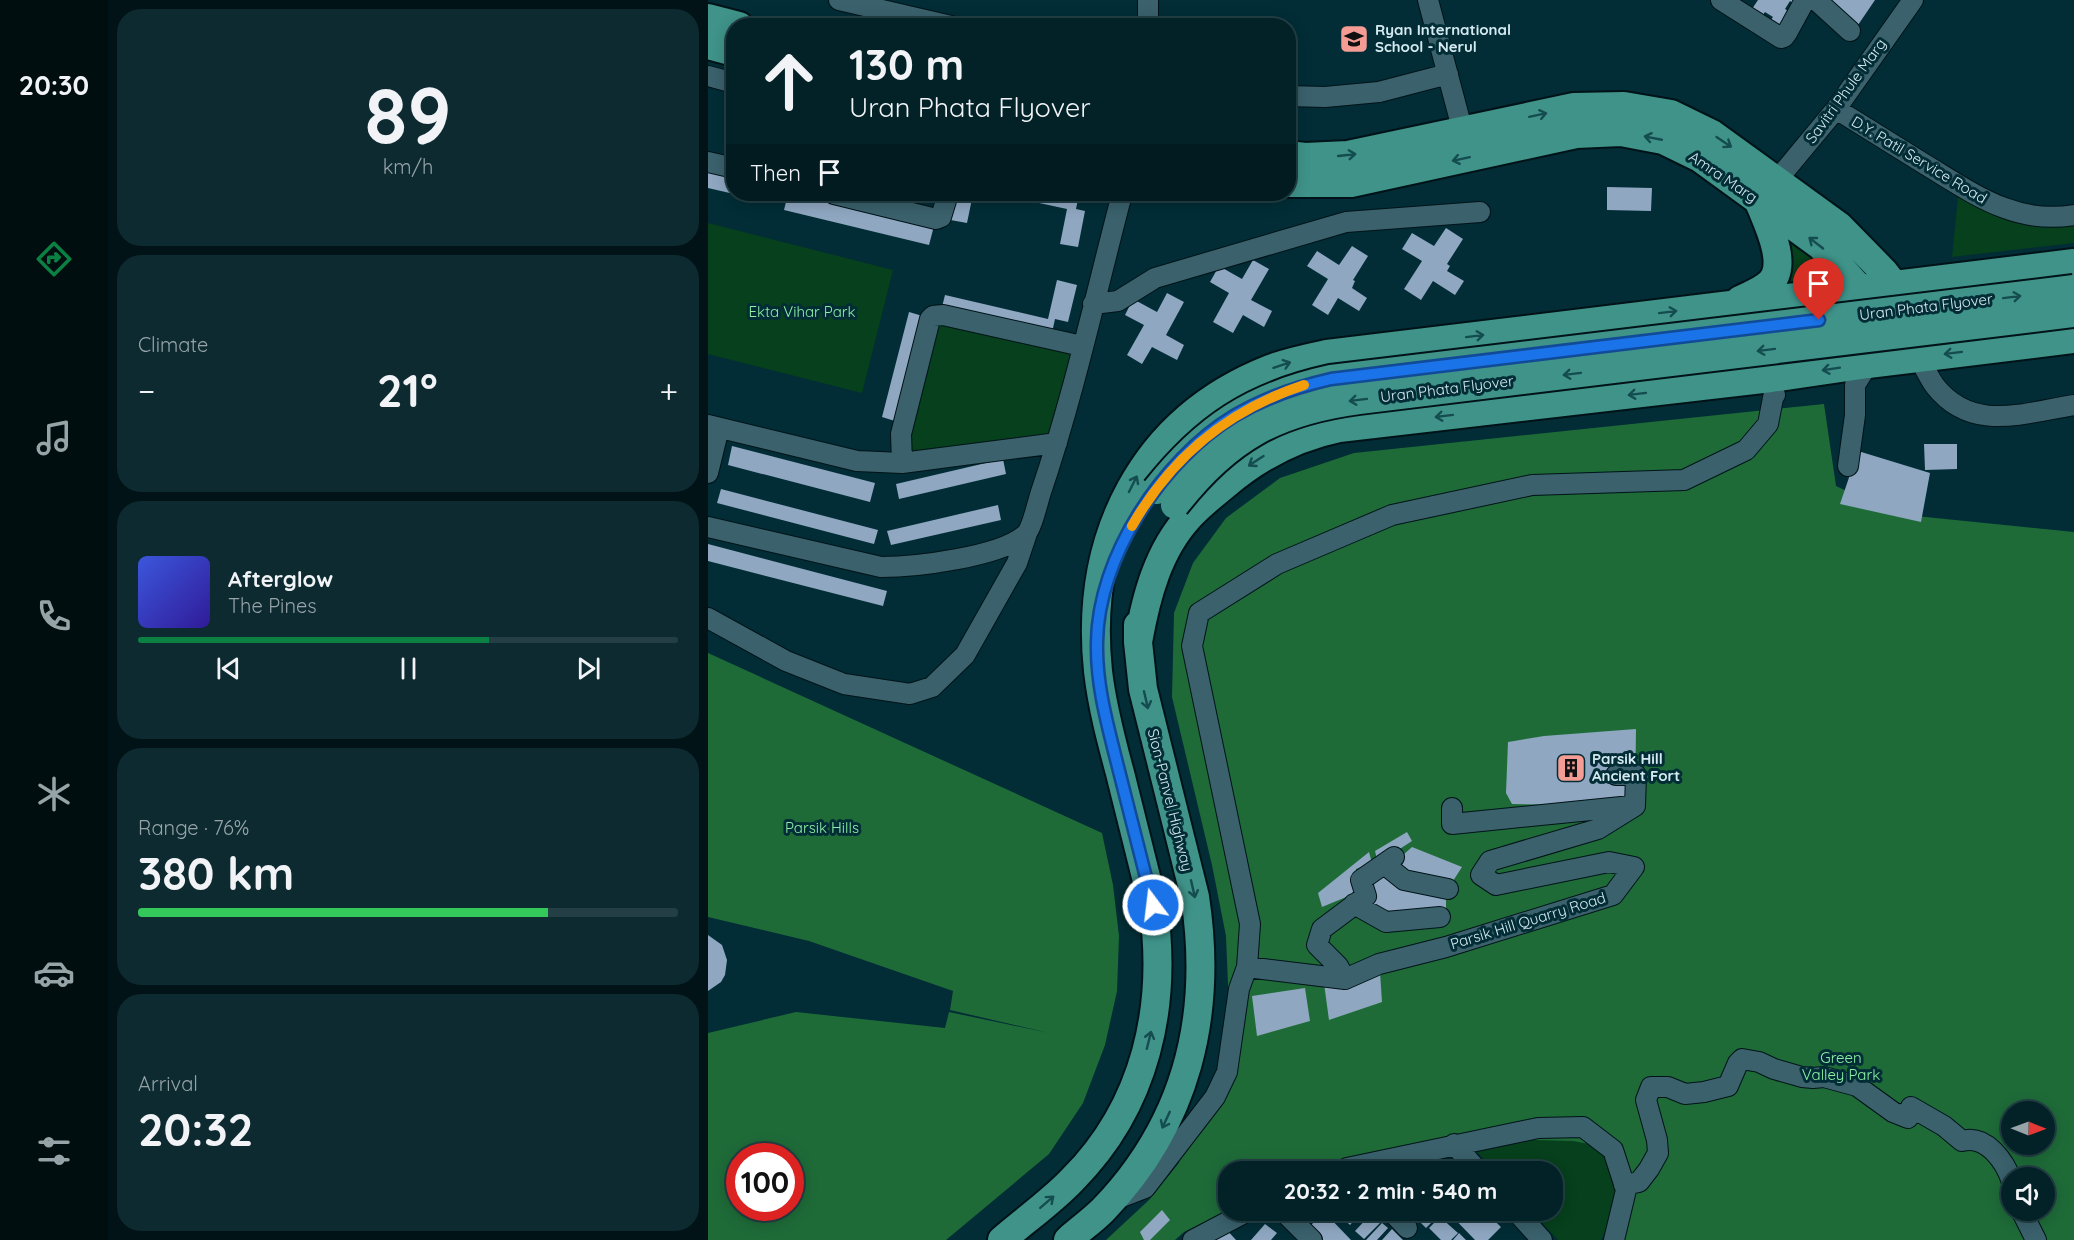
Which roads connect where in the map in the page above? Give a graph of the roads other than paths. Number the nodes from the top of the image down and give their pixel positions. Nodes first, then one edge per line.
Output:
1 (839, 0) edge
2 (1148, 0) edge
3 (1428, 0) edge
4 (1721, 0) edge
5 (1805, 0) edge
6 (1816, 0) edge
7 (1905, 3) edge
8 (708, 18) edge
9 (917, 18) edge
10 (1148, 18) edge
11 (726, 23) edge
12 (1850, 31) dead end
13 (708, 45) edge
14 (726, 50) edge
15 (1448, 74) junction
16 (708, 76) edge
17 (726, 81) edge
18 (1296, 96) edge
19 (1836, 109) junction
20 (1463, 132) junction
21 (1296, 156) edge
22 (708, 162) edge
23 (726, 166) edge
24 (1777, 180) junction
25 (1296, 183) edge
26 (863, 201) edge
27 (946, 201) edge
28 (1120, 201) edge
29 (1759, 202) junction
30 (1480, 212) dead end
31 (2074, 215) edge
32 (1839, 226) junction
33 (2074, 263) edge
34 (1944, 279) junction
35 (1894, 285) junction
36 (1860, 289) junction
37 (2074, 289) edge
38 (1093, 304) junction
39 (1728, 305) junction
40 (2074, 313) edge
41 (2074, 339) edge
42 (1082, 346) junction
43 (1919, 357) junction
44 (1878, 363) junction
45 (1934, 385) junction
46 (1774, 395) dead end
47 (2074, 405) edge
48 (714, 426) edge
49 (1058, 443) junction
50 (902, 463) junction
51 (1848, 466) dead end
52 (708, 474) edge
53 (1166, 498) junction
54 (708, 527) edge
55 (1028, 533) junction
56 (708, 618) edge
57 (1097, 641) junction
58 (1138, 642) junction
59 (1616, 775) dead end
60 (1635, 806) junction
61 (1452, 808) dead end
62 (1449, 889) dead end
63 (1354, 904) junction
64 (1440, 917) dead end
65 (1247, 967) junction
66 (1345, 979) junction
67 (1454, 1144) junction
68 (1383, 1161) edge
69 (1469, 1161) edge
70 (2005, 1167) edge
71 (1624, 1185) junction
72 (1111, 1201) junction
73 (1229, 1221) edge
74 (1293, 1221) edge
75 (1400, 1221) edge
76 (1525, 1221) edge
77 (2026, 1221) edge
78 (1407, 1228) dead end
79 (1002, 1240) edge
80 (1068, 1240) edge
81 (1192, 1240) edge
82 (1312, 1240) edge
83 (1542, 1240) edge
84 (1614, 1240) edge
85 (2036, 1240) edge

1 - 9 street
2 - 10 street
3 - 15 street
4 - 5 street
6 - 12 street
7 - 19 street, Savitri Phule Marg
8 - 11 highway
13 - 14 highway
15 - 18 street
15 - 20 street
16 - 17 street
19 - 24 street, Savitri Phule Marg
19 - 31 street, D.Y. Patil Service Road
21 -> 20 highway, Amra Marg
20 -> 24 highway, Amra Marg
22 - 23 street
24 - 32 highway, Amra Marg
29 -> 25 highway, Amra Marg
26 - 27 street
28 - 38 street
36 -> 29 highway, Amra Marg
29 - 39 highway
30 - 38 street
32 - 34 highway
32 - 35 highway, Amra Marg
33 - 34 highway
34 - 35 highway
35 - 36 highway
35 - 43 highway, Amra Marg
36 - 39 highway
36 - 44 highway, Amra Marg
53 -> 37 highway, Uran Phata Flyover, bridge
38 - 42 street
57 -> 39 highway
40 -> 53 highway, Uran Phata Flyover, bridge
41 -> 43 highway
42 - 49 street
42 - 50 street
43 - 44 highway
43 - 45 street
44 - 45 street
44 - 51 street
44 -> 58 highway
45 - 47 street
46 - 65 street
48 - 50 street
48 - 52 street
49 - 50 street
49 - 55 street
53 - 57 highway, Uran Phata Flyover
53 - 58 highway, Uran Phata Flyover
54 - 55 street
55 - 56 street
79 -> 57 highway
58 -> 72 highway, Sion-Panvel Highway
59 - 60 street
60 - 61 street
60 - 66 street, Parsik Hill Quarry Road
62 - 63 street
63 - 64 street
63 - 66 street
65 - 66 street
65 - 72 street
67 - 68 street
67 - 69 street
67 - 71 street
70 - 71 street
71 - 84 street
72 - 80 highway, Sion-Panvel Highway
73 - 81 street
74 - 82 street
75 - 78 street
76 - 83 street
77 - 85 street

